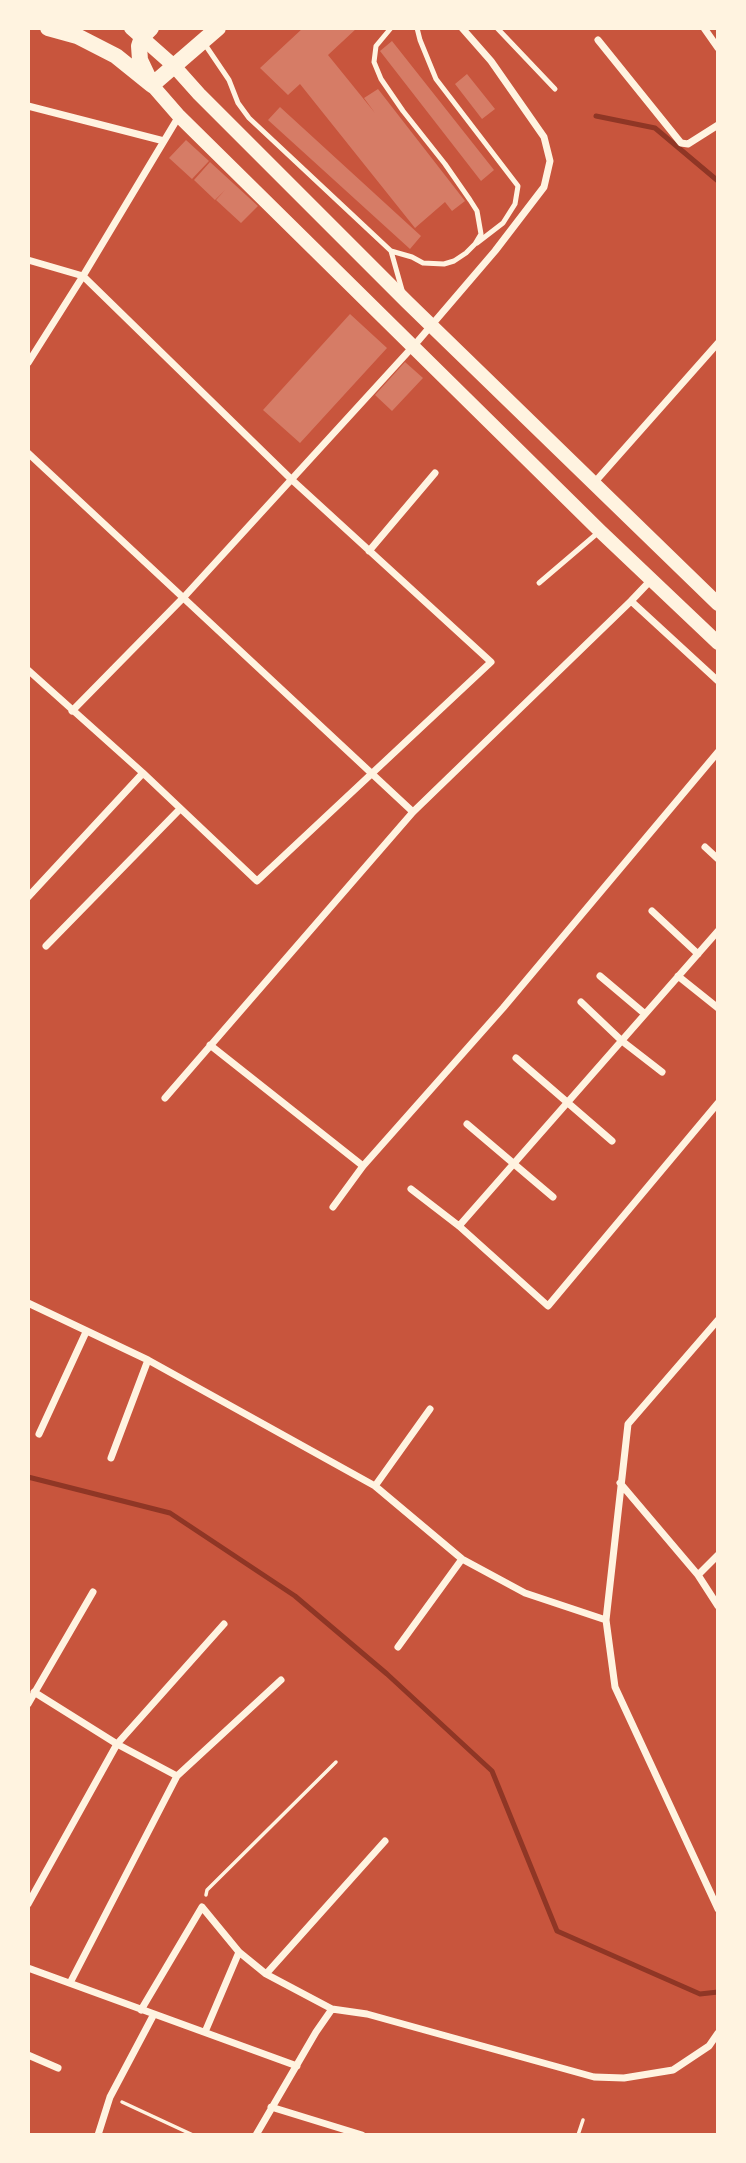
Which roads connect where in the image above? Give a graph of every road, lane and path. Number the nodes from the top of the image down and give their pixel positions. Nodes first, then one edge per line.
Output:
1 (48, 28) edge
2 (218, 28) edge
3 (391, 28) edge
4 (417, 28) edge
5 (463, 28) edge
6 (497, 28) edge
7 (704, 28) edge
8 (141, 31) edge
9 (598, 40) dead end
10 (203, 41) junction
11 (718, 48) edge
12 (174, 66) junction
13 (152, 85) junction
14 (555, 89) dead end
15 (28, 106) edge
16 (179, 116) junction
17 (718, 125) edge
18 (164, 141) junction
19 (475, 244) junction
20 (391, 251) junction
21 (28, 260) edge
22 (83, 276) junction
23 (407, 302) junction
24 (431, 326) junction
25 (718, 343) edge
26 (412, 346) junction
27 (28, 363) edge
28 (28, 453) edge
29 (435, 473) dead end
30 (291, 479) junction
31 (593, 484) junction
32 (600, 531) junction
33 (369, 551) junction
34 (650, 580) junction
35 (540, 583) dead end
36 (184, 597) junction
37 (631, 601) junction
38 (718, 604) edge
39 (718, 643) edge
40 (28, 670) edge
41 (718, 681) edge
42 (72, 711) junction
43 (718, 752) edge
44 (371, 772) junction
45 (143, 773) junction
46 (180, 809) junction
47 (413, 812) junction
48 (705, 847) dead end
49 (718, 859) edge
50 (28, 897) edge
51 (652, 911) dead end
52 (718, 931) edge
53 (46, 946) dead end
54 (698, 954) junction
55 (600, 976) dead end
56 (678, 976) junction
57 (581, 1002) dead end
58 (718, 1008) edge
59 (645, 1014) junction
60 (622, 1041) junction
61 (210, 1045) junction
62 (516, 1058) dead end
63 (662, 1072) dead end
64 (165, 1098) dead end
65 (568, 1102) junction
66 (717, 1107) edge
67 (467, 1124) dead end
68 (612, 1141) dead end
69 (514, 1164) junction
70 (363, 1166) junction
71 (411, 1189) dead end
72 (553, 1197) dead end
73 (332, 1208) dead end
74 (459, 1226) junction
75 (28, 1303) edge
76 (718, 1320) edge
77 (86, 1332) junction
78 (148, 1360) junction
79 (430, 1409) dead end
80 (39, 1434) dead end
81 (111, 1458) dead end
82 (620, 1483) junction
83 (375, 1486) junction
84 (718, 1555) edge
85 (462, 1559) junction
86 (698, 1575) junction
87 (93, 1592) dead end
88 (718, 1605) edge
89 (606, 1620) junction
90 (224, 1624) dead end
91 (398, 1647) dead end
92 (281, 1680) dead end
93 (34, 1692) junction
94 (28, 1704) edge
95 (117, 1744) junction
96 (336, 1762) dead end
97 (177, 1776) junction
98 (385, 1841) dead end
99 (28, 1904) edge
100 (202, 1908) junction
101 (718, 1909) edge
102 (239, 1952) junction
103 (29, 1970) edge
104 (266, 1974) junction
105 (70, 1983) junction
106 (141, 2010) junction
107 (332, 2010) junction
108 (154, 2014) junction
109 (205, 2032) junction
110 (718, 2033) edge
111 (28, 2055) edge
112 (297, 2066) junction
113 (58, 2068) dead end
114 (110, 2097) junction
115 (271, 2107) junction
116 (583, 2120) dead end
117 (97, 2135) edge
118 (193, 2135) edge
119 (256, 2135) edge
120 (362, 2135) edge
121 (578, 2135) edge

1 - 13 main road
2 - 10 main road
3 - 19 lane
4 - 19 lane
5 - 24 street
6 - 14 lane
7 - 11 street
8 - 12 main road
8 - 13 main road
9 - 17 street
10 - 12 main road
10 - 20 lane
12 - 13 main road
12 - 23 main road
13 - 16 main road
15 - 18 street
16 - 18 street
16 - 26 main road
18 - 22 street
19 - 20 lane
20 - 23 lane
21 - 22 street
22 - 27 street
22 - 30 street
23 - 24 main road
24 - 26 street
24 - 31 main road
25 - 31 street
26 - 30 street
26 - 32 main road
28 - 36 street
29 - 33 street
30 - 33 street
30 - 36 street
31 - 38 main road
32 - 34 main road
32 - 35 lane
33 - 44 street
34 - 37 street
34 - 39 main road
36 - 42 street
36 - 44 street
37 - 41 street
37 - 47 street
40 - 42 street
42 - 45 street
43 - 70 street
44 - 46 street
44 - 47 street
45 - 46 street
45 - 50 street
46 - 53 street
47 - 61 street
48 - 49 street
51 - 54 street
52 - 54 street
54 - 56 street
55 - 59 street
56 - 58 street
56 - 59 street
57 - 60 street
59 - 60 street
60 - 63 street
60 - 65 street
61 - 64 street
61 - 70 street
62 - 65 street
65 - 68 street
65 - 69 street
66 - 74 street
67 - 69 street
69 - 72 street
69 - 74 street
70 - 73 street
71 - 74 street
75 - 77 street
76 - 82 street
77 - 78 street
77 - 80 street
78 - 81 street
78 - 83 street
79 - 83 street
82 - 86 street
82 - 89 street
83 - 85 street
84 - 86 street
85 - 89 street
85 - 91 street
86 - 88 street
87 - 93 street
89 - 101 street
90 - 95 street
92 - 97 street
93 - 94 street
93 - 95 street
95 - 97 street
95 - 99 street
96 - 100 path
97 - 105 street
98 - 104 street
100 - 102 street
100 - 106 street
102 - 104 street
102 - 109 street
103 - 105 street
104 - 107 street
105 - 106 street
106 - 108 street
107 - 110 street
107 - 112 street
108 - 109 street
108 - 114 street
109 - 112 street
111 - 113 street
112 - 115 street
114 - 117 street
114 - 118 path
115 - 119 street
115 - 120 street
116 - 121 path

